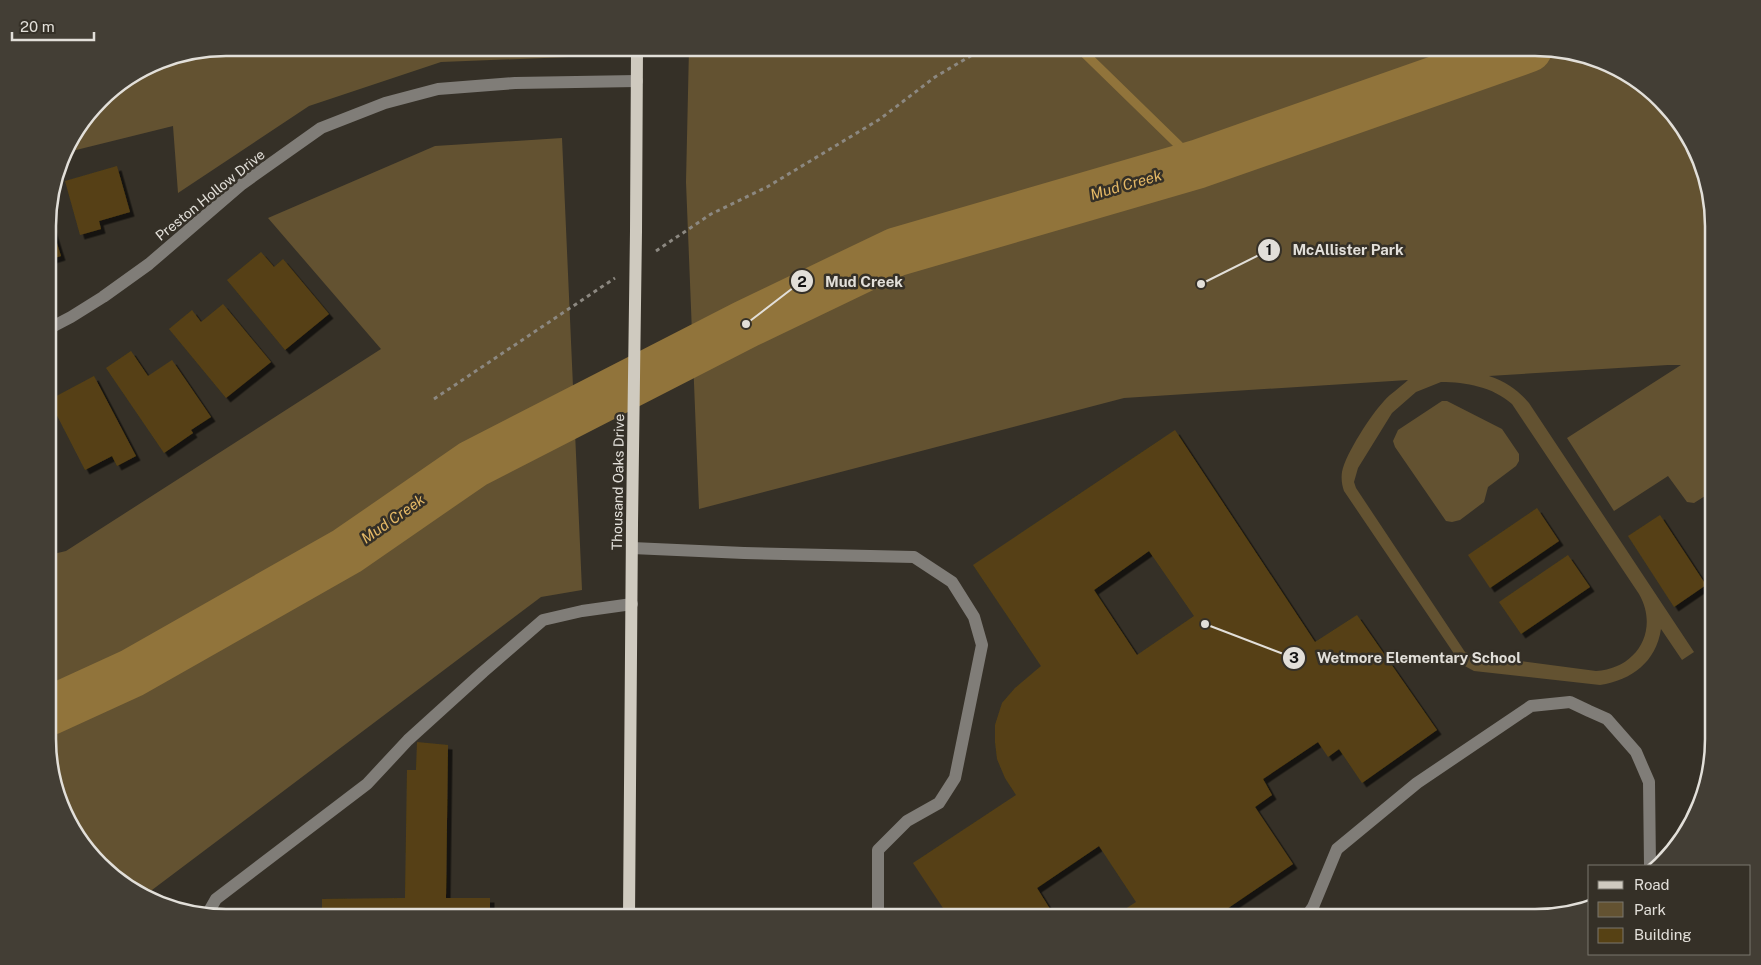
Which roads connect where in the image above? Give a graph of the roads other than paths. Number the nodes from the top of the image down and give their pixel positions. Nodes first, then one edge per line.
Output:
1 (637, 57) edge
2 (637, 81) junction
3 (57, 325) edge
4 (632, 548) junction
5 (632, 604) junction
6 (1650, 863) edge
7 (211, 907) edge
8 (1312, 908) edge
9 (629, 909) edge
10 (878, 909) edge

1 - 2 main road, Thousand Oaks Drive
2 - 3 street, Preston Hollow Drive
2 - 4 main road, Thousand Oaks Drive, bridge
4 - 5 main road, Thousand Oaks Drive
4 - 10 street
5 - 7 street
5 - 9 main road, Thousand Oaks Drive
6 - 8 street

